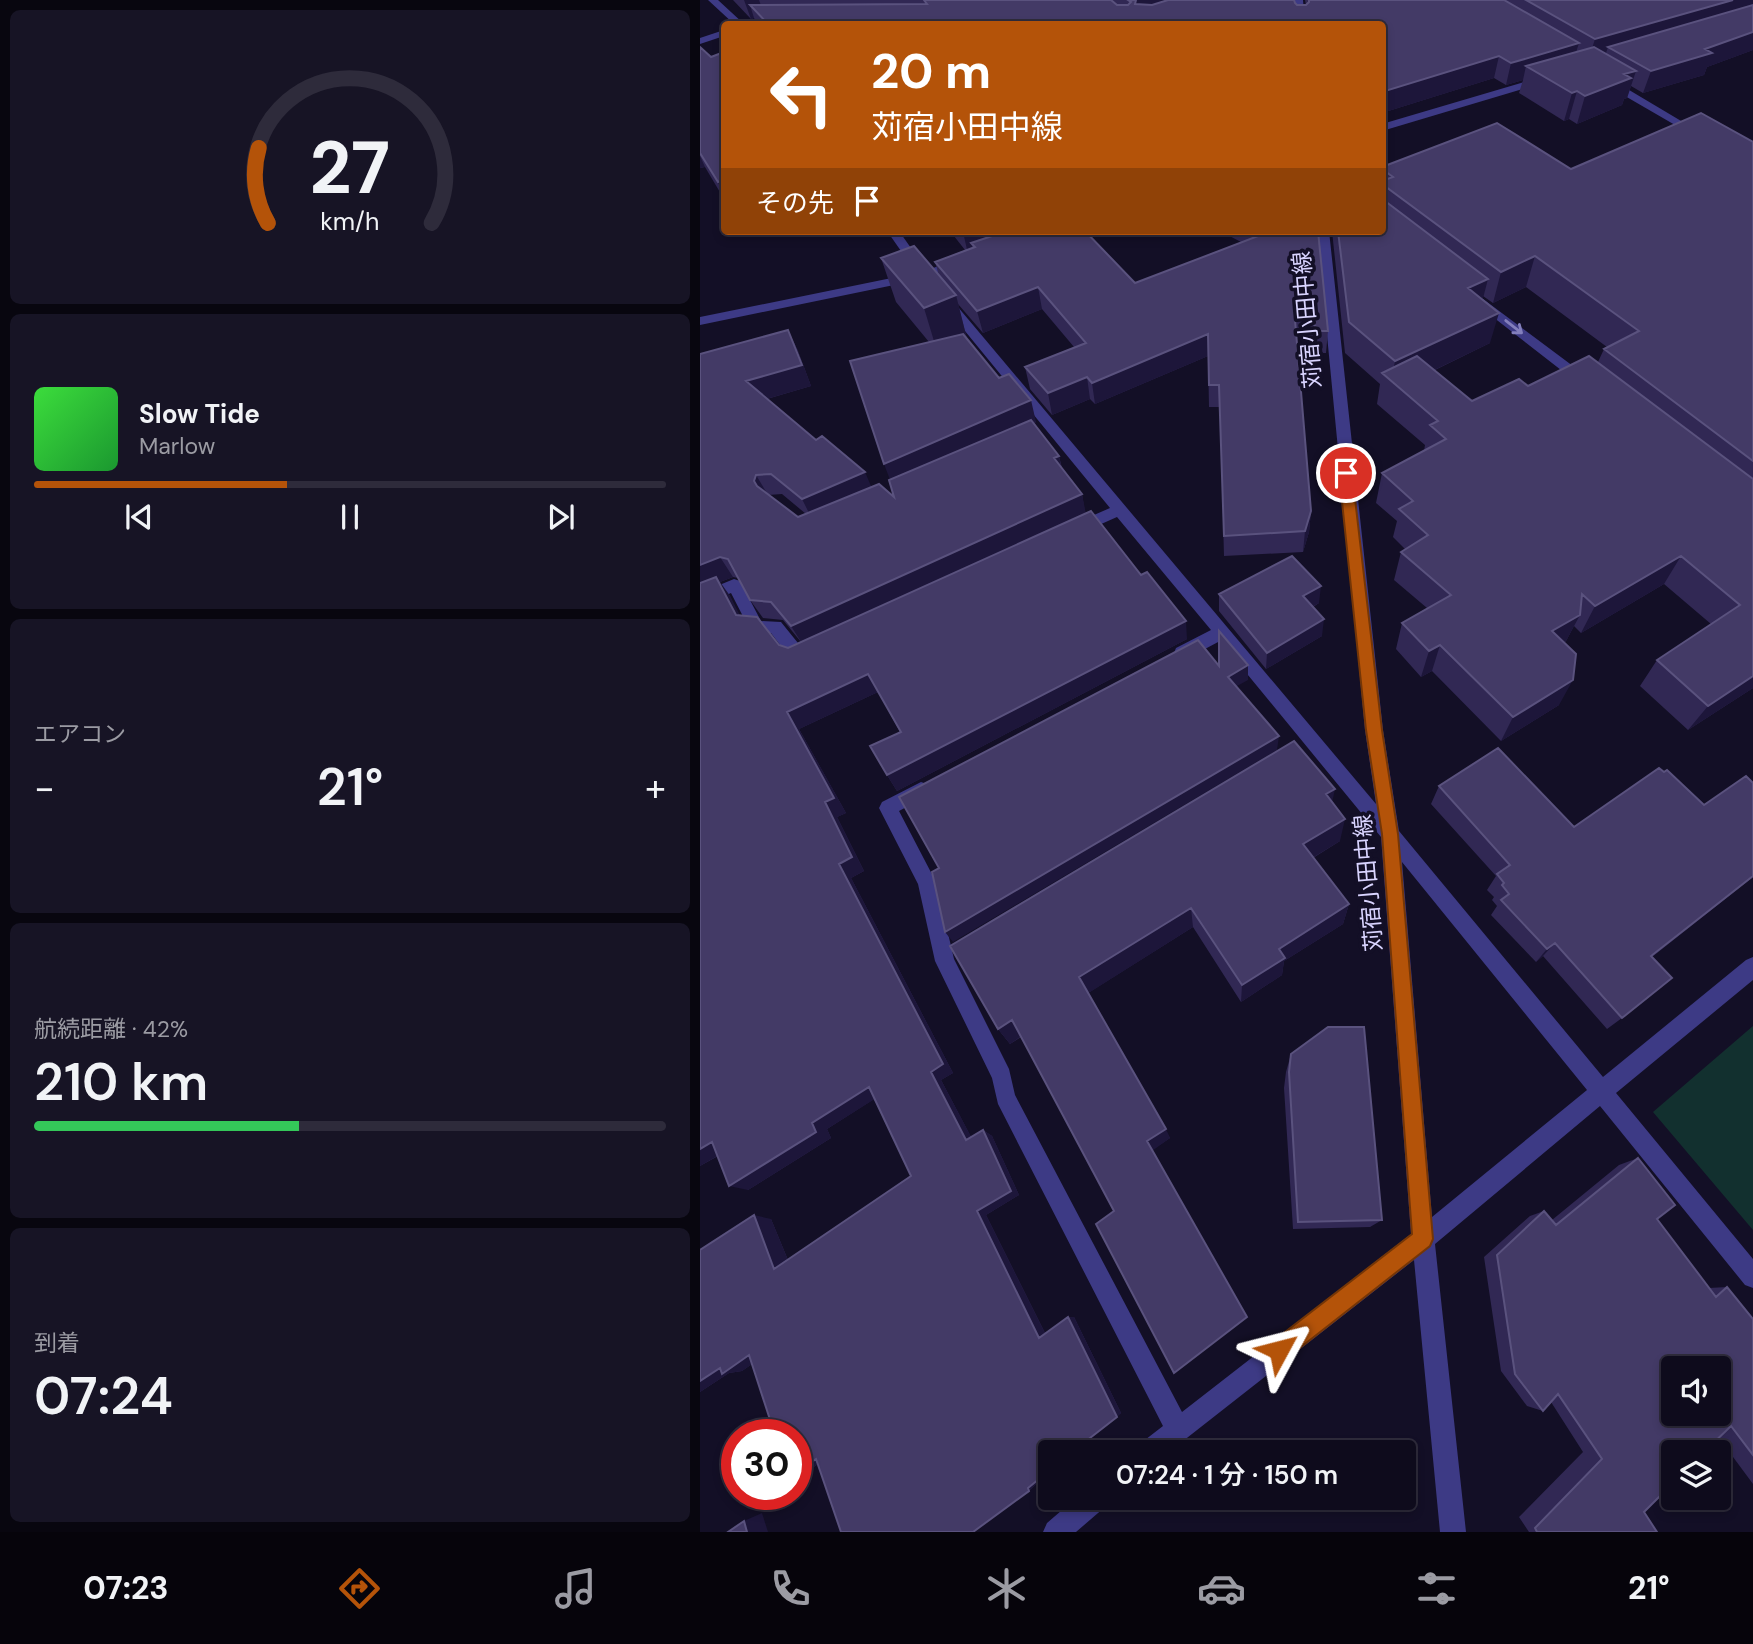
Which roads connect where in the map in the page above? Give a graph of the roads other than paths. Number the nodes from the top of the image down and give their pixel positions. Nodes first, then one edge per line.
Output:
1 (713, 0) edge
2 (1298, 0) edge
3 (736, 21) edge
4 (1301, 21) edge
5 (721, 34) edge
6 (700, 41) edge
7 (1557, 75) edge
8 (1602, 78) edge
9 (1386, 127) edge
10 (1706, 138) edge
11 (896, 235) edge
12 (1323, 235) edge
13 (975, 259) edge
14 (932, 285) junction
15 (1469, 292) edge
16 (700, 321) edge
17 (1599, 393) edge
18 (1121, 509) junction
19 (1059, 537) edge
20 (700, 600) edge
21 (1222, 632) junction
22 (824, 646) edge
23 (1160, 664) edge
24 (937, 782) edge
25 (1390, 834) junction
26 (1753, 967) edge
27 (1600, 1093) junction
28 (1423, 1239) junction
29 (1753, 1277) edge
30 (1178, 1429) junction
31 (1165, 1440) edge
32 (1082, 1510) edge
33 (1056, 1532) edge
34 (1453, 1532) edge

1 - 3 street
2 - 4 street
5 - 6 street
7 - 9 street
8 - 10 street
11 - 14 street
12 - 25 street, 苅宿小田中線
13 - 14 street
14 - 16 street
14 - 18 street
15 -> 17 street
18 - 19 street
18 - 21 street
20 - 22 street
21 - 23 street
21 - 25 street
24 - 30 street
25 - 27 street
25 - 28 street, 苅宿小田中線
26 - 27 street
27 - 28 street
27 - 29 street
28 - 30 street
28 - 34 street, 苅宿小田中線
30 - 31 street
32 - 33 street

